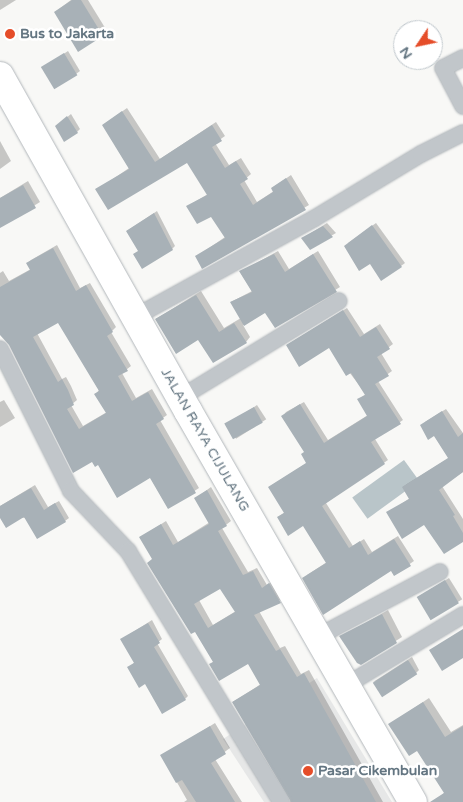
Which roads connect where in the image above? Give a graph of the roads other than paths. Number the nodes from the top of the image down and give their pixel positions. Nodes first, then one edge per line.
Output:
1 (463, 58) edge
2 (0, 76) edge
3 (463, 106) edge
4 (463, 133) edge
5 (339, 301) dead end
6 (135, 317) junction
7 (0, 350) edge
8 (180, 398) junction
9 (440, 572) dead end
10 (463, 615) edge
11 (317, 637) junction
12 (345, 686) junction
13 (281, 802) edge
14 (413, 802) edge

1 - 3 street
2 - 6 highway, JALAN RAYA CIJULANG
4 - 6 street
5 - 8 street
6 - 8 highway, JALAN RAYA CIJULANG
7 - 13 street
8 - 11 highway, JALAN RAYA CIJULANG
9 - 11 street
10 - 12 street
11 - 12 highway, JALAN RAYA CIJULANG
12 - 14 highway, JALAN RAYA CIJULANG

